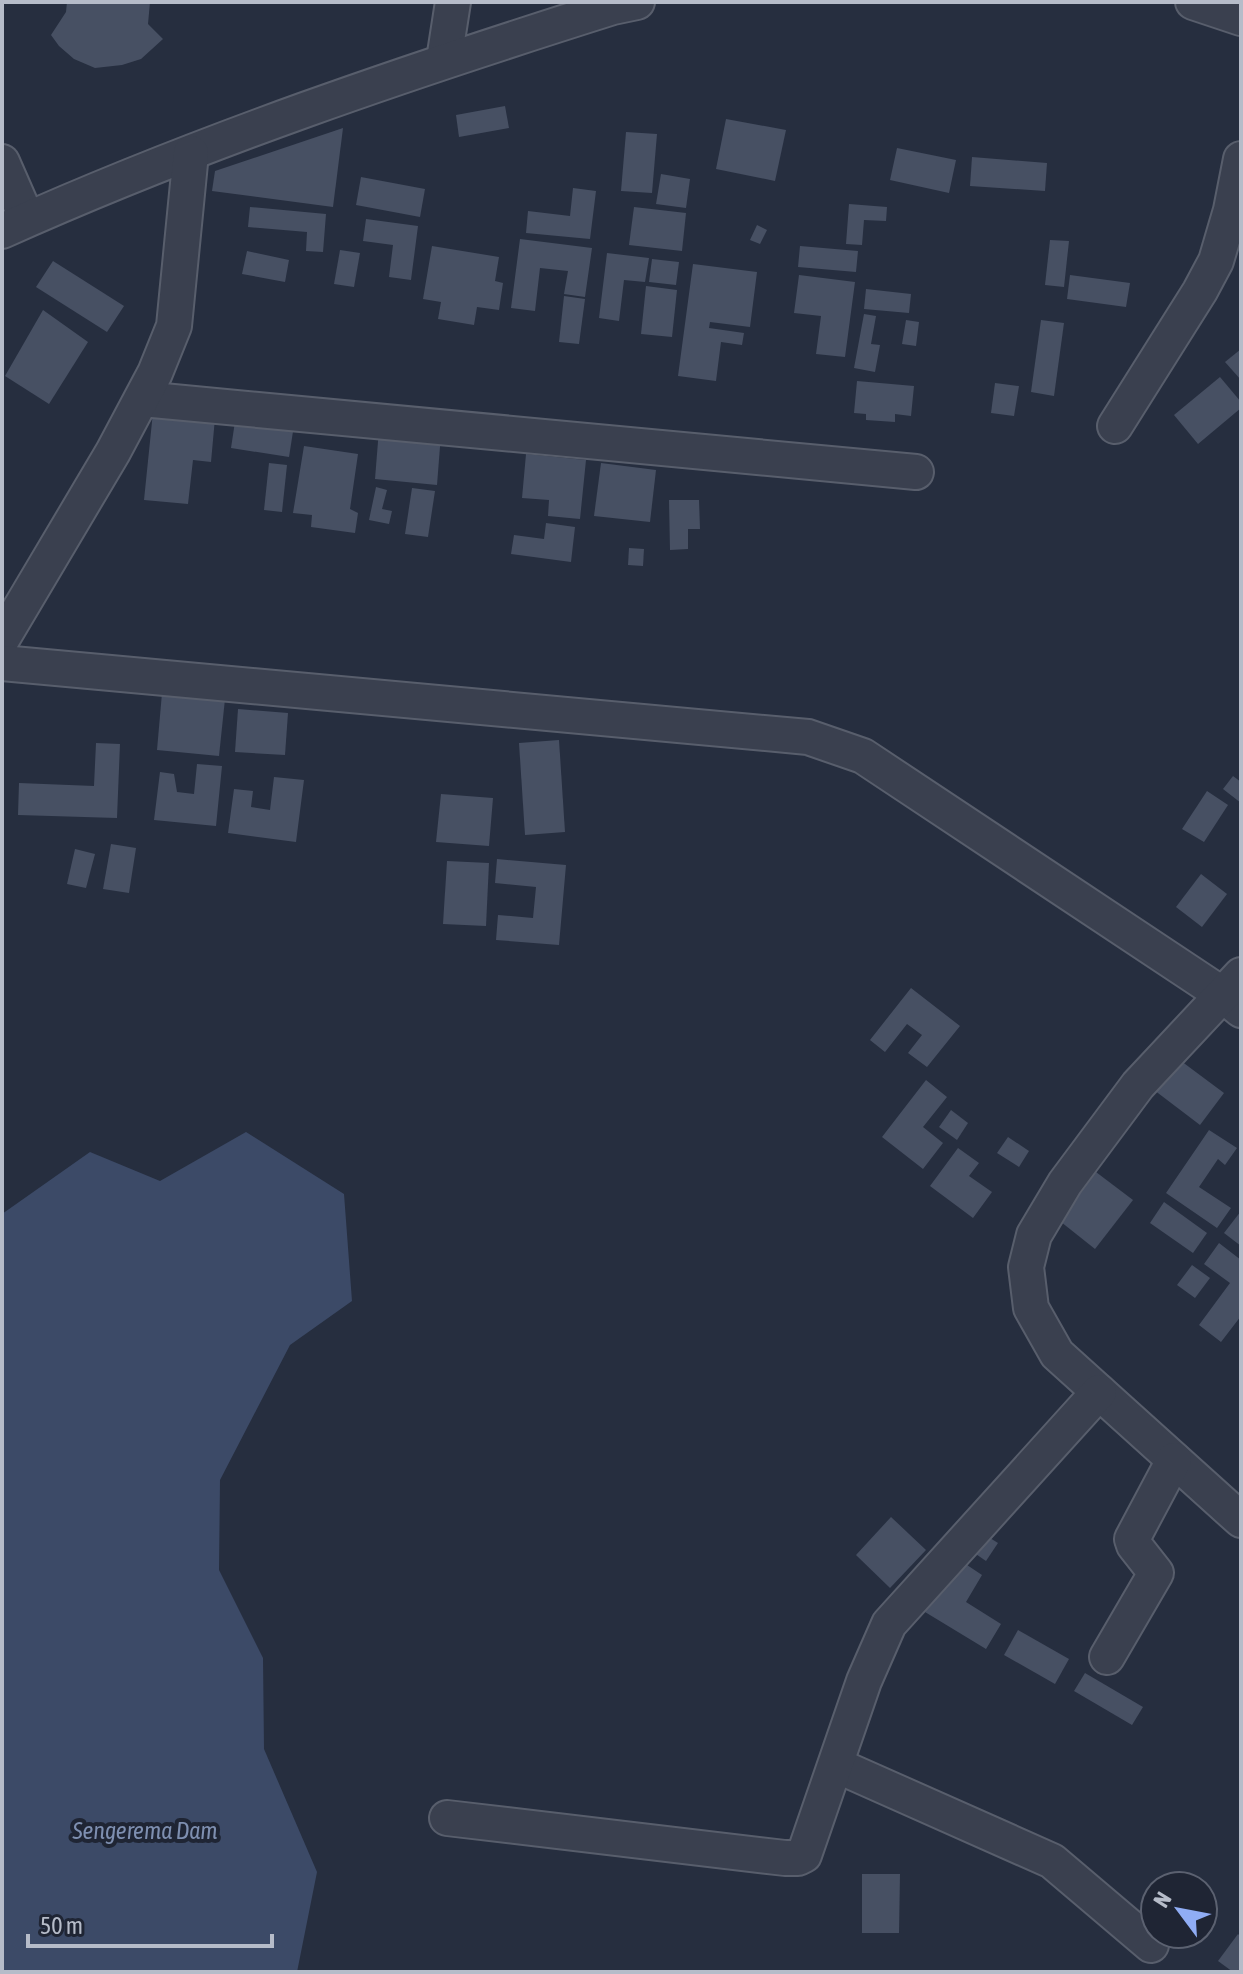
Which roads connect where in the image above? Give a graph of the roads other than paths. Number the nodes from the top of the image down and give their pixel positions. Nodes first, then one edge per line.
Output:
1 (453, 2) edge
2 (637, 2) edge
3 (1193, 2) edge
4 (1241, 18) edge
5 (444, 60) junction
6 (191, 153) junction
7 (1241, 159) edge
8 (2, 162) edge
9 (14, 225) edge
10 (142, 399) junction
11 (1115, 426) dead end
12 (916, 472) dead end
13 (2, 639) edge
14 (2, 663) edge
15 (1235, 994) edge
16 (1099, 1392) junction
17 (1174, 1460) junction
18 (1241, 1520) edge
19 (1107, 1657) dead end
20 (836, 1765) junction
21 (447, 1818) dead end
22 (1139, 1935) edge

1 - 5 street
2 - 5 street
3 - 4 street
5 - 6 street
6 - 9 street
6 - 10 street
7 - 11 street
8 - 9 street
10 - 12 street
10 - 13 street
14 - 15 street
15 - 16 street
16 - 17 street
16 - 20 street
17 - 18 street
17 - 19 street
20 - 21 street
20 - 22 street

